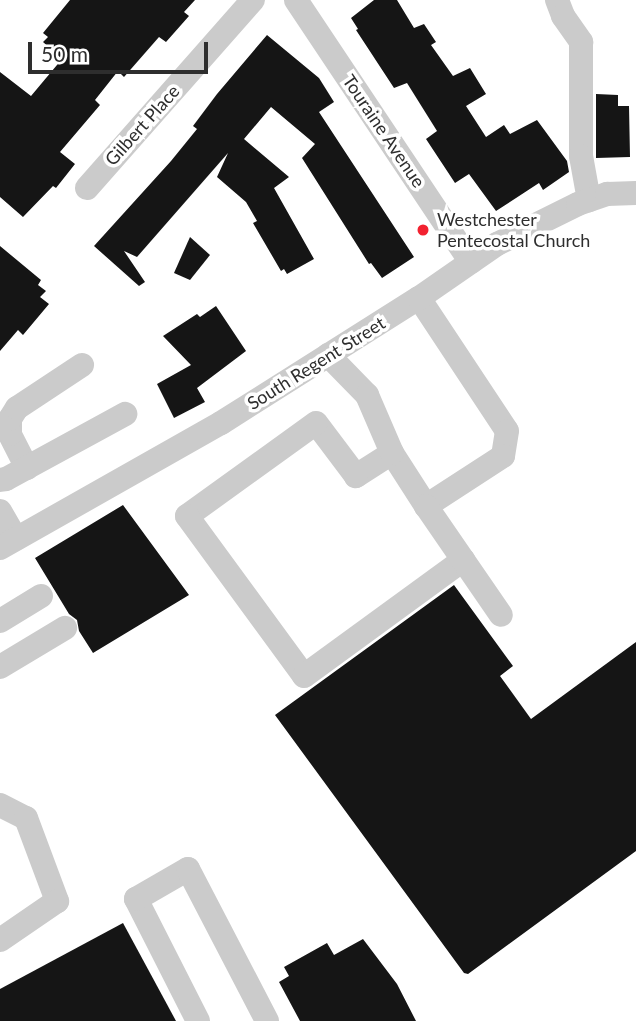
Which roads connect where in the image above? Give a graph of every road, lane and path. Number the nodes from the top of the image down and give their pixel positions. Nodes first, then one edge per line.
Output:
1 (253, 0) edge
2 (296, 0) edge
3 (557, 0) edge
4 (87, 188) dead end
5 (636, 193) edge
6 (589, 200) junction
7 (471, 262) junction
8 (419, 298) junction
9 (328, 355) junction
10 (82, 365) dead end
11 (125, 414) dead end
12 (392, 453) junction
13 (27, 468) junction
14 (0, 480) edge
15 (426, 506) junction
16 (0, 511) edge
17 (8, 544) edge
18 (463, 560) junction
19 (41, 596) dead end
20 (501, 615) dead end
21 (0, 621) edge
22 (65, 628) dead end
23 (0, 667) edge
24 (0, 805) edge
25 (0, 940) edge
26 (198, 1021) edge
27 (267, 1021) edge

1 - 4 street, Gilbert Place
2 - 7 street, Touraine Avenue
3 - 6 street
5 - 6 street, South Regent Street
6 - 7 street, South Regent Street
7 - 8 street, South Regent Street
8 - 9 street, South Regent Street
8 - 15 street
9 - 12 street
9 - 17 street, South Regent Street
10 - 13 street
11 - 13 street
12 - 15 street
12 - 18 street
13 - 14 street
15 - 18 street
16 - 17 street
18 - 20 street
19 - 21 street
22 - 23 street
24 - 25 street
26 - 27 street

